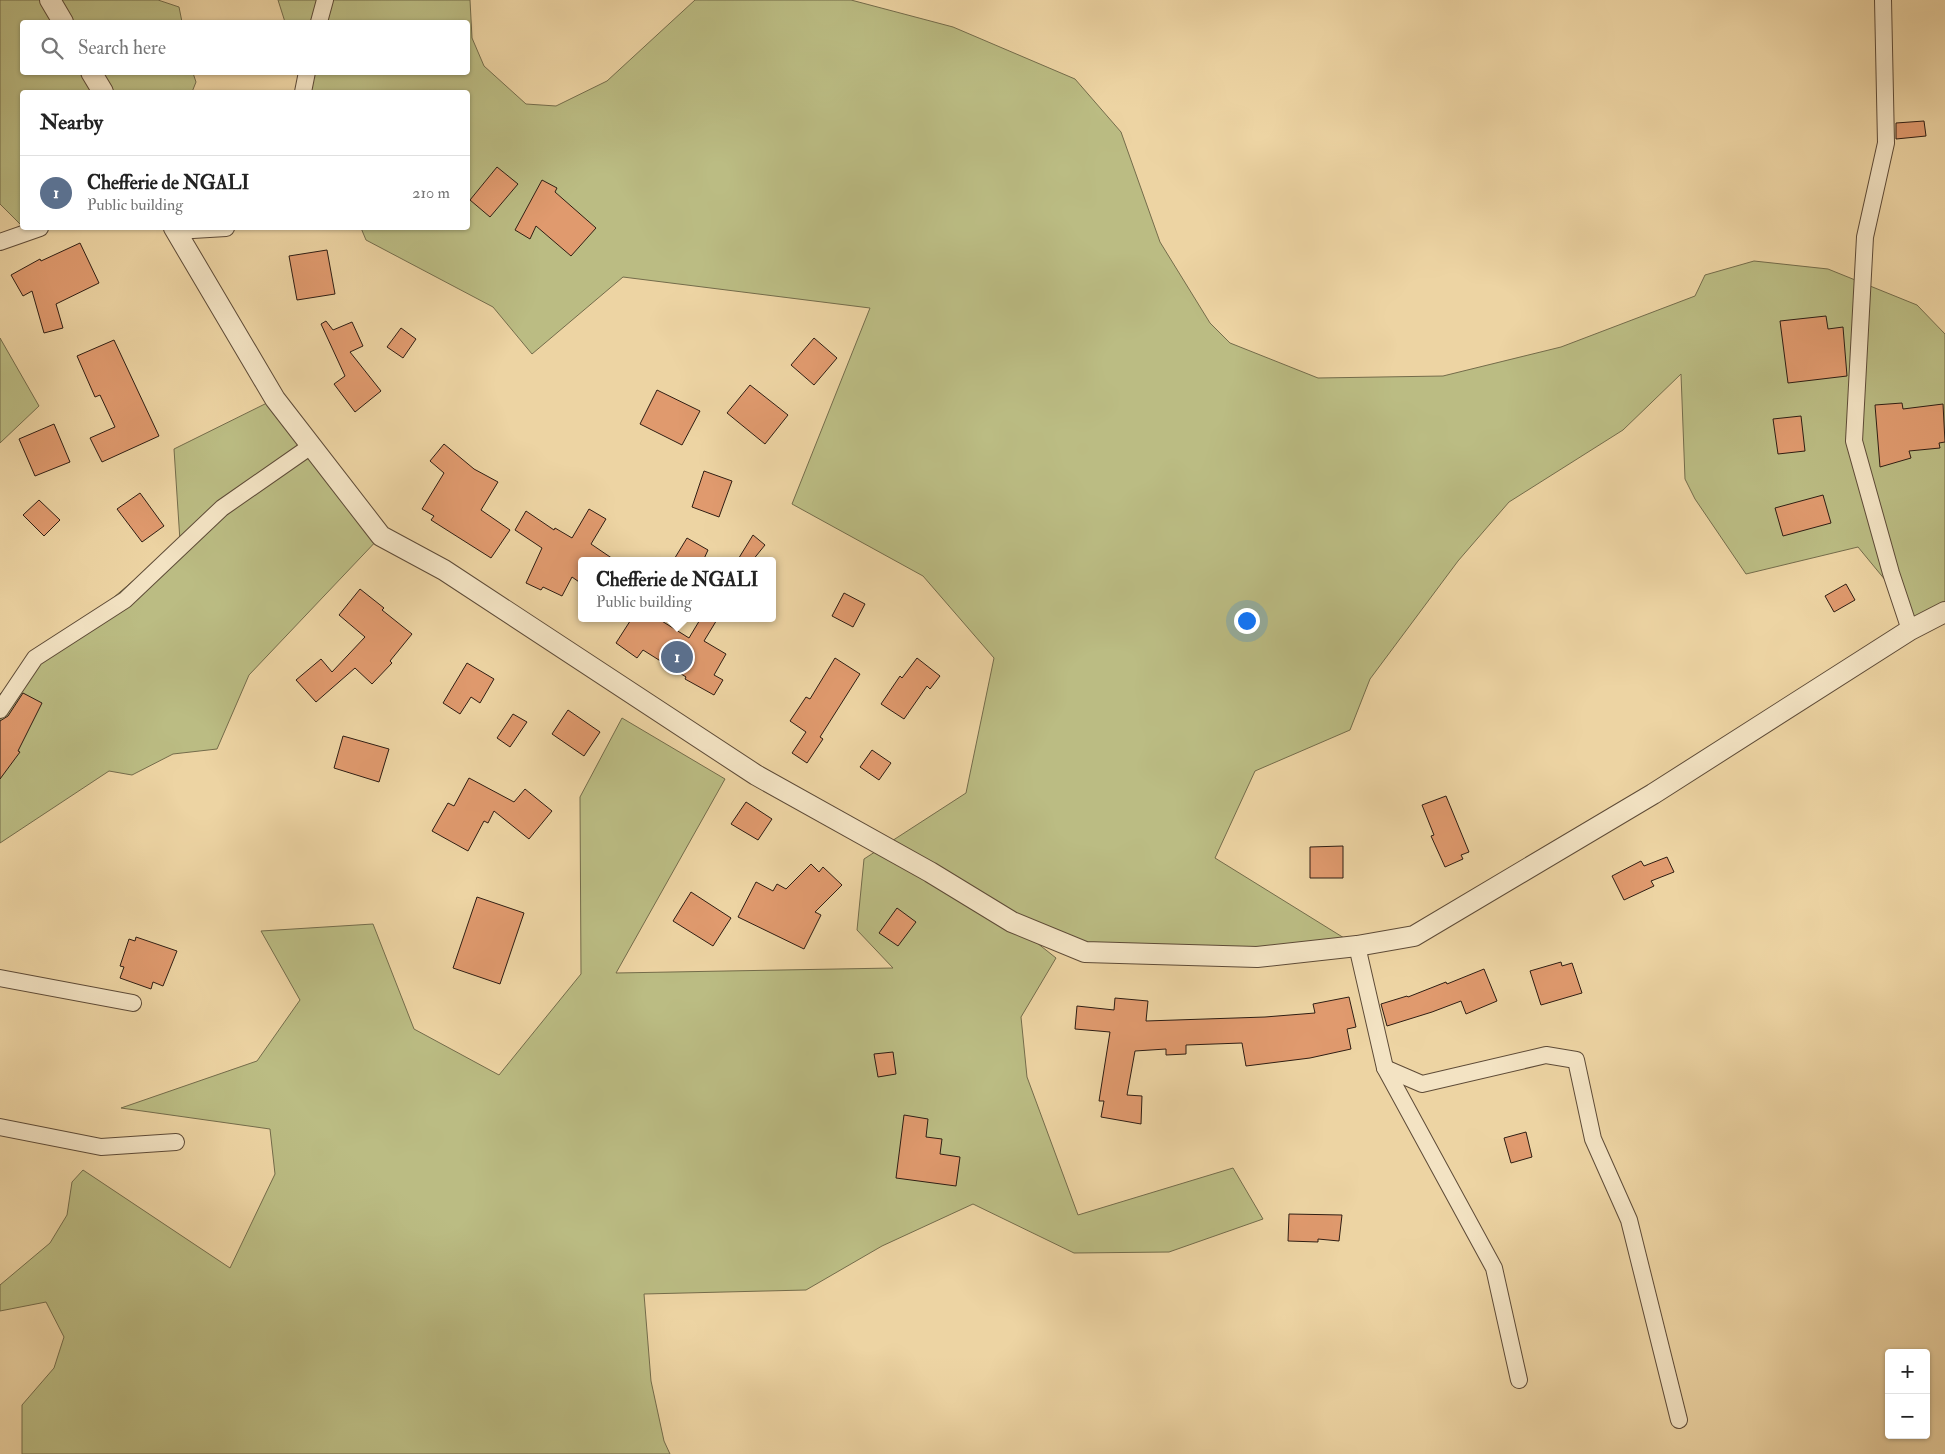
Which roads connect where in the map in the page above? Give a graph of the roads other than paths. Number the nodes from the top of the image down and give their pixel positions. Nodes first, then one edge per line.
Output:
1 (50, 0) edge
2 (325, 0) edge
3 (1882, 0) edge
4 (62, 20) edge
5 (320, 20) edge
6 (93, 75) edge
7 (306, 75) edge
8 (102, 90) edge
9 (302, 90) edge
10 (34, 230) edge
11 (175, 230) edge
12 (0, 242) edge
13 (311, 446) junction
14 (1945, 612) edge
15 (1910, 630) junction
16 (0, 710) edge
17 (1357, 946) junction
18 (0, 978) edge
19 (133, 1003) dead end
20 (1385, 1068) junction
21 (0, 1127) edge
22 (176, 1142) dead end
23 (1519, 1380) dead end
24 (1678, 1420) dead end

1 - 4 street
2 - 5 street
3 - 15 street
6 - 8 street
7 - 9 street
10 - 12 street
11 - 13 street
13 - 16 street
13 - 17 street
14 - 15 street
15 - 17 street
17 - 20 street
18 - 19 street
20 - 23 street
20 - 24 street
21 - 22 street

